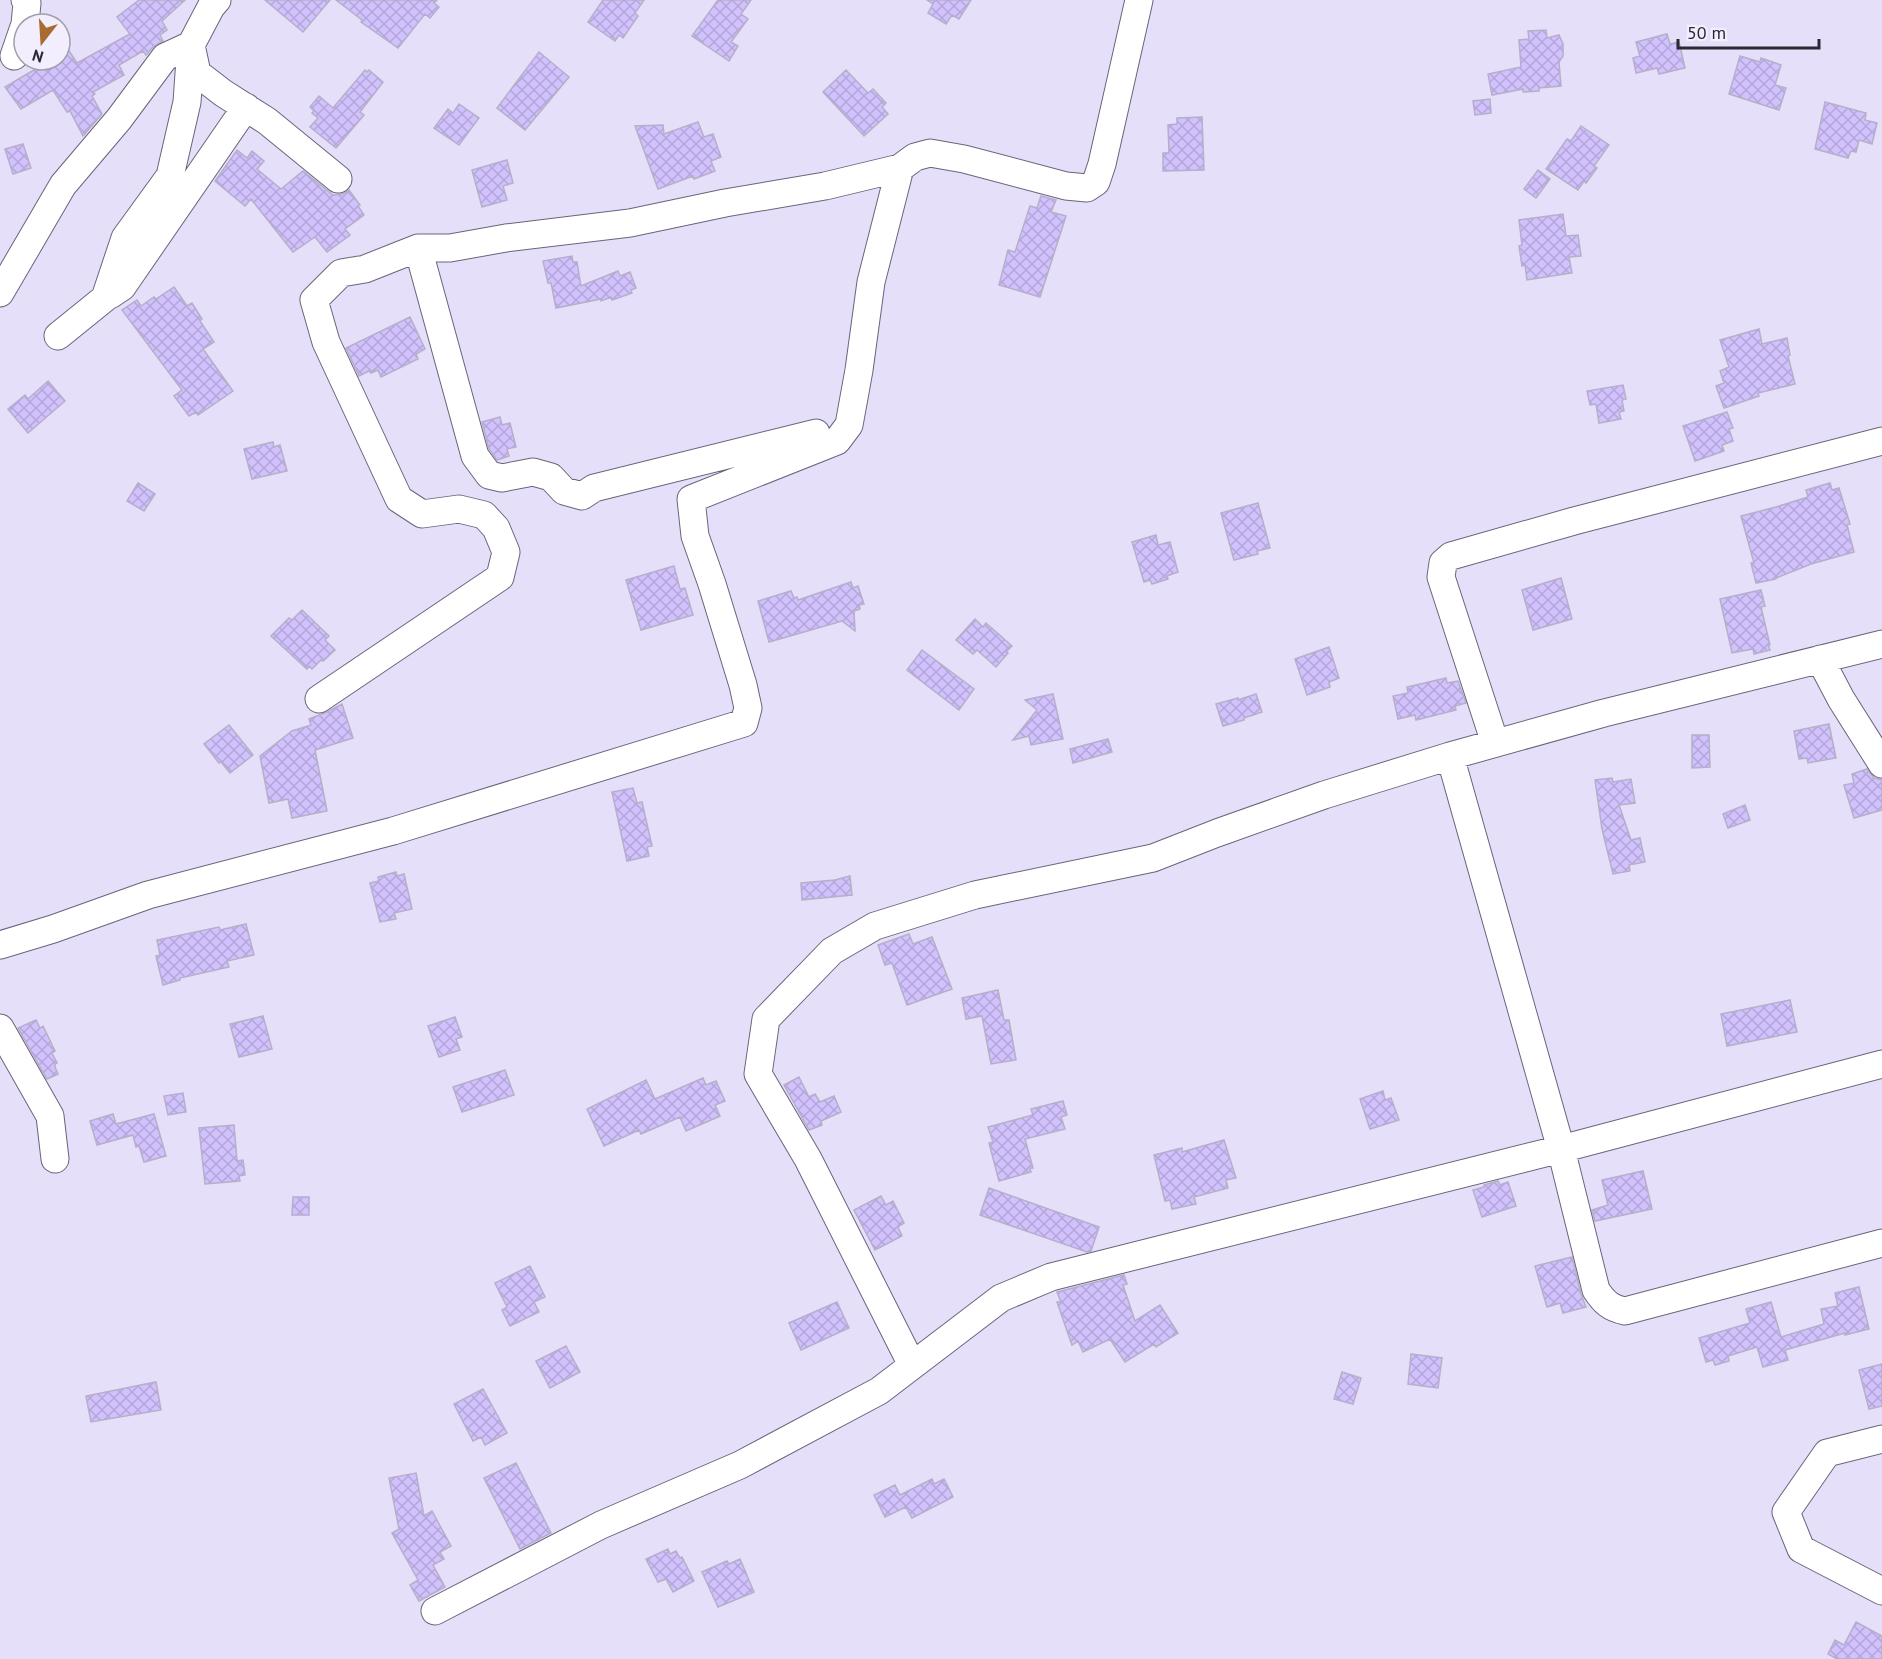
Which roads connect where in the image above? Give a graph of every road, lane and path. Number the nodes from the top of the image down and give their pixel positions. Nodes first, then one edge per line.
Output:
1 (217, 0) edge
2 (1139, 0) edge
3 (191, 45) junction
4 (246, 107) junction
5 (900, 168) junction
6 (338, 179) dead end
7 (418, 249) junction
8 (0, 293) edge
9 (105, 298) junction
10 (58, 336) dead end
11 (849, 425) junction
12 (1882, 441) edge
13 (1882, 644) edge
14 (1820, 659) junction
15 (319, 699) dead end
16 (1495, 743) junction
17 (1450, 756) junction
18 (1882, 764) edge
19 (0, 945) edge
20 (0, 1028) edge
21 (1882, 1064) edge
22 (1561, 1149) junction
23 (56, 1159) dead end
24 (1882, 1243) edge
25 (912, 1365) junction
26 (1882, 1439) edge
27 (1882, 1591) edge
28 (435, 1611) dead end

1 - 3 street
2 - 5 street
3 - 4 street
3 - 8 street
3 - 9 street
4 - 6 street
4 - 9 street
5 - 7 street
5 - 11 street
7 - 11 street
7 - 15 street
9 - 10 street
11 - 19 street
12 - 16 street
13 - 14 street
14 - 16 street
14 - 18 street
16 - 17 street
17 - 22 street
17 - 25 street
20 - 23 street
21 - 22 street
22 - 24 street
22 - 25 street
25 - 28 street
26 - 27 street

